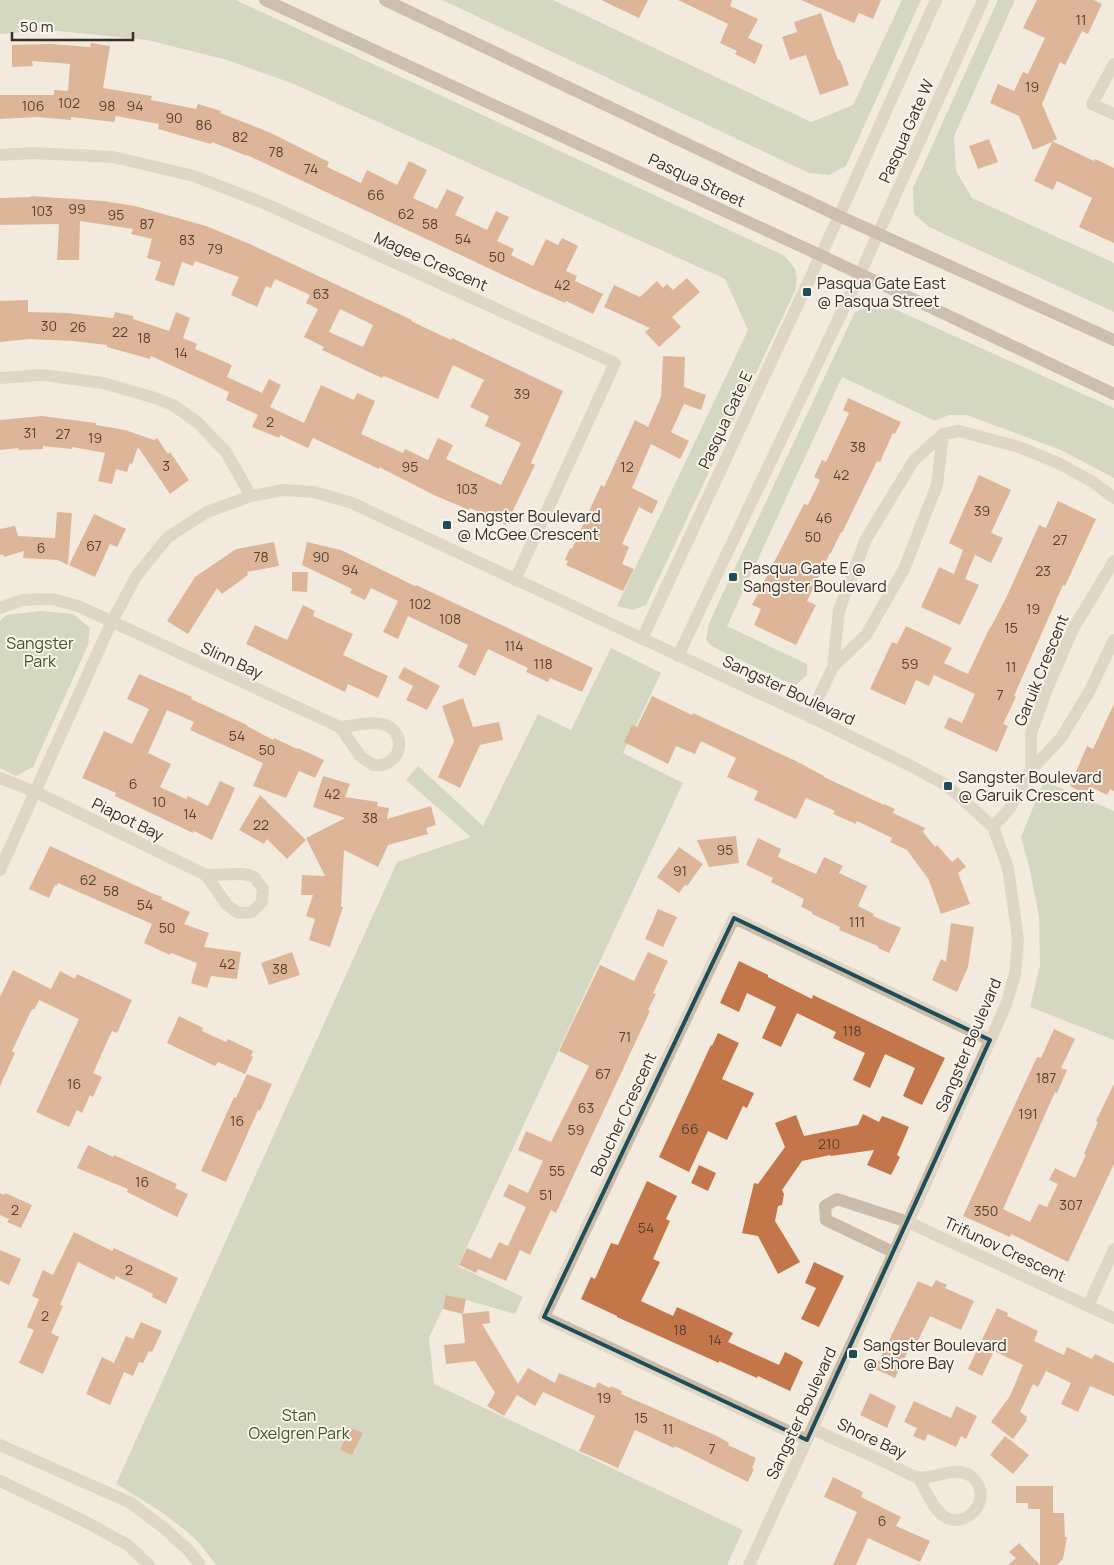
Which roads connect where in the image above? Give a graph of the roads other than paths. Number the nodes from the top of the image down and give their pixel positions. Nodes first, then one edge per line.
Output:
1 (265, 0) edge
2 (385, 0) edge
3 (936, 0) edge
4 (983, 0) edge
5 (1114, 64) edge
6 (1114, 114) edge
7 (0, 155) edge
8 (839, 216) junction
9 (878, 233) junction
10 (820, 255) junction
11 (860, 274) junction
12 (1114, 340) edge
13 (0, 378) edge
14 (1114, 394) edge
15 (943, 434) junction
16 (251, 496) junction
17 (1114, 498) edge
18 (1114, 561) edge
19 (515, 580) junction
20 (0, 608) edge
21 (111, 623) junction
22 (642, 639) junction
23 (1114, 640) edge
24 (678, 656) junction
25 (833, 667) junction
26 (809, 716) junction
27 (340, 727) junction
28 (1031, 770) junction
29 (0, 778) edge
30 (36, 792) junction
31 (993, 827) junction
32 (0, 870) edge
33 (206, 875) dead end
34 (990, 1040) junction
35 (908, 1222) junction
36 (1114, 1249) edge
37 (893, 1252) junction
38 (1088, 1306) junction
39 (1114, 1318) edge
40 (810, 1434) junction
41 (0, 1444) edge
42 (918, 1477) junction
43 (0, 1480) edge
44 (150, 1565) edge
45 (200, 1565) edge
46 (749, 1565) edge

1 - 10 main road, Pasqua Street
2 - 8 main road, Pasqua Street
3 - 8 street, Pasqua Gate W
4 - 9 street, Pasqua Gate W
5 - 6 street
7 - 19 street, Magee Crescent
8 - 9 main road, Pasqua Street
8 - 10 street, Pasqua Gate E
9 - 11 street, Pasqua Gate W
9 - 12 main road, Pasqua Street
10 - 11 main road, Pasqua Street
10 - 22 street, Pasqua Gate E
11 - 14 main road, Pasqua Street
11 - 24 street
13 - 16 street
15 - 17 street
15 - 25 street
15 - 25 street
16 - 19 street, Sangster Boulevard
16 - 21 street, Sangster Boulevard
18 - 28 street, Garuik Crescent
19 - 22 street, Sangster Boulevard
20 - 21 street, Slinn Bay
21 - 27 street, Slinn Bay
21 - 30 street, Sangster Boulevard
22 - 24 street, Sangster Boulevard
23 - 28 street, Garuik Crescent
24 - 26 street, Sangster Boulevard
25 - 26 street
26 - 31 street, Sangster Boulevard
27 - 27 street, Slinn Bay
28 - 31 street, Garuik Crescent
29 - 30 street, Piapot Bay
30 - 32 street, Sangster Boulevard
30 - 33 street, Piapot Bay
31 - 34 street, Sangster Boulevard
34 - 35 street, Sangster Boulevard
34 - 40 street, Boucher Crescent
35 - 37 street, Sangster Boulevard
35 - 37 street, Trifunov Crescent
35 - 38 street, Trifunov Crescent
36 - 38 street
37 - 40 street, Sangster Boulevard
38 - 39 street, Trifunov Crescent
40 - 42 street, Shore Bay
40 - 46 street, Sangster Boulevard
41 - 45 street
42 - 42 street, Shore Bay
43 - 44 street

